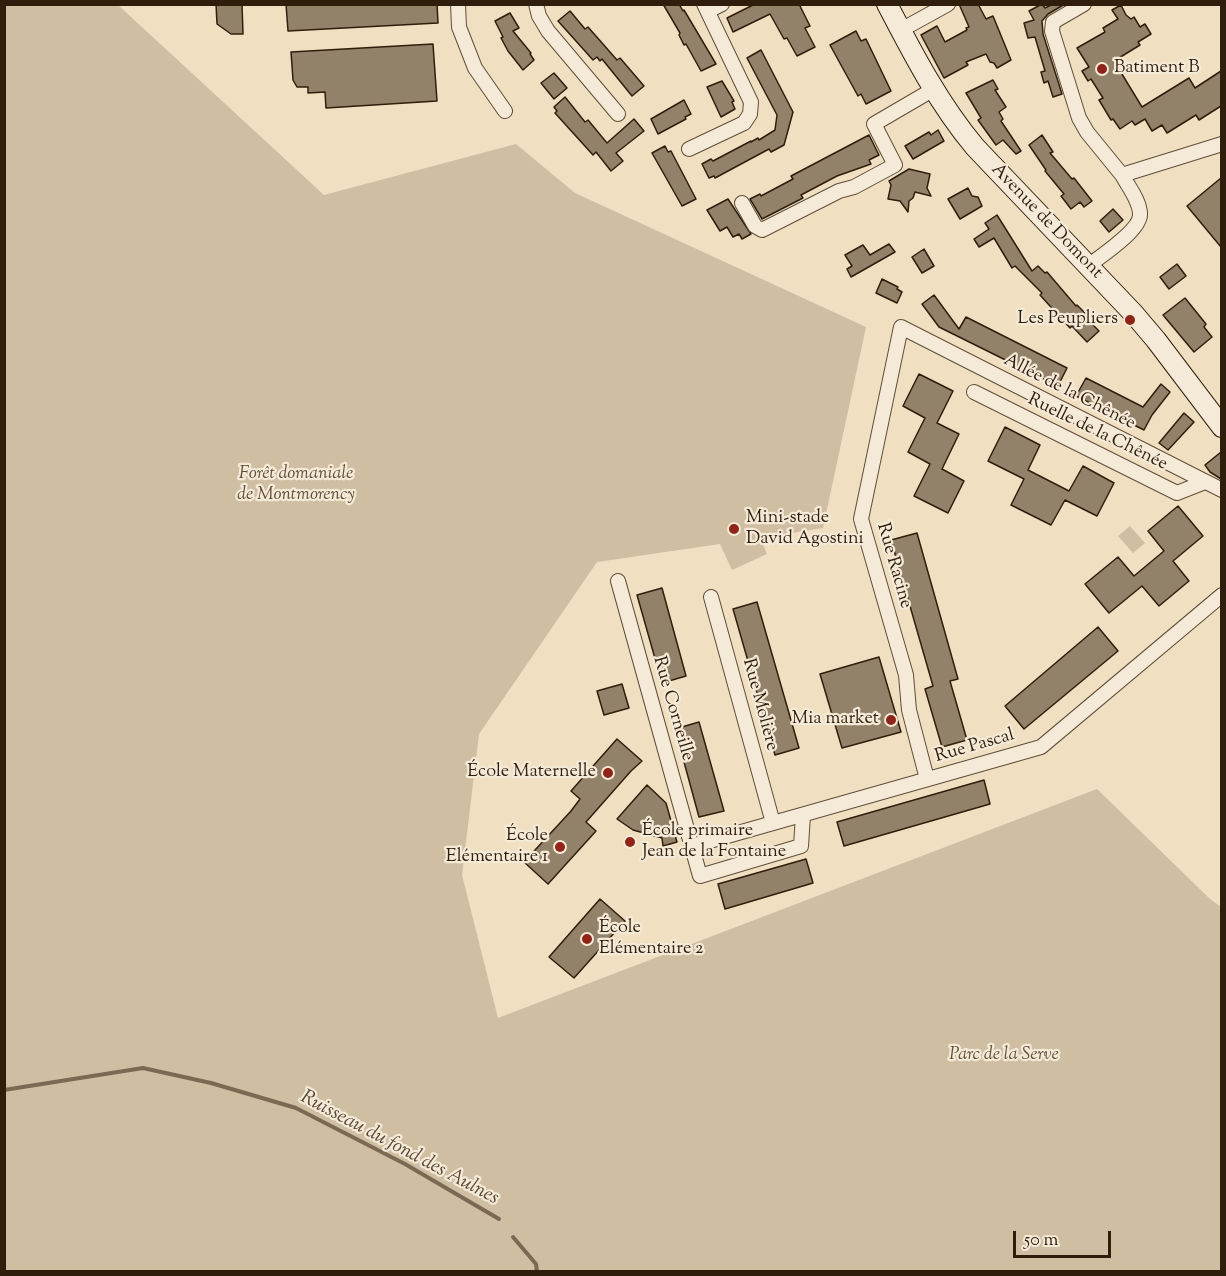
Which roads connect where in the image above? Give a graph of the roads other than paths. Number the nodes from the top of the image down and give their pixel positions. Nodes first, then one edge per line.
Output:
1 (458, 4) edge
2 (536, 4) edge
3 (722, 4) edge
4 (887, 4) edge
5 (948, 4) edge
6 (1084, 4) edge
7 (706, 8) edge
8 (901, 30) junction
9 (934, 89) junction
10 (505, 111) dead end
11 (618, 114) dead end
12 (1221, 144) edge
13 (689, 149) dead end
14 (1122, 175) junction
15 (742, 203) dead end
16 (1088, 266) junction
17 (901, 327) joint
18 (974, 392) dead end
19 (1221, 427) edge
20 (1205, 482) junction
21 (1221, 490) edge
22 (618, 581) dead end
23 (1221, 595) edge
24 (711, 597) dead end
25 (927, 779) junction
26 (802, 815) junction
27 (773, 823) junction
28 (692, 846) junction

1 - 10 street
2 - 11 street
3 - 7 street
4 - 8 main road, Avenue de Domont
5 - 8 street
6 - 14 street
7 - 13 street
8 - 9 main road, Avenue de Domont
9 - 15 street
9 - 16 main road, Avenue de Domont
12 - 14 street
14 - 16 street
16 - 19 main road, Avenue de Domont
17 - 20 street, Allée de la Chênée
17 - 25 street, Rue Racine
18 - 20 street, Ruelle de la Chênée
20 - 21 street, Allée de la Chênée
22 - 28 street, Rue Corneille
23 - 25 street, Rue Pascal
24 - 27 street, Rue Molière
25 - 26 street, Rue Pascal
26 - 27 street, Rue Pascal
26 - 28 street, Rue Corneille
27 - 28 street, Rue Pascal

